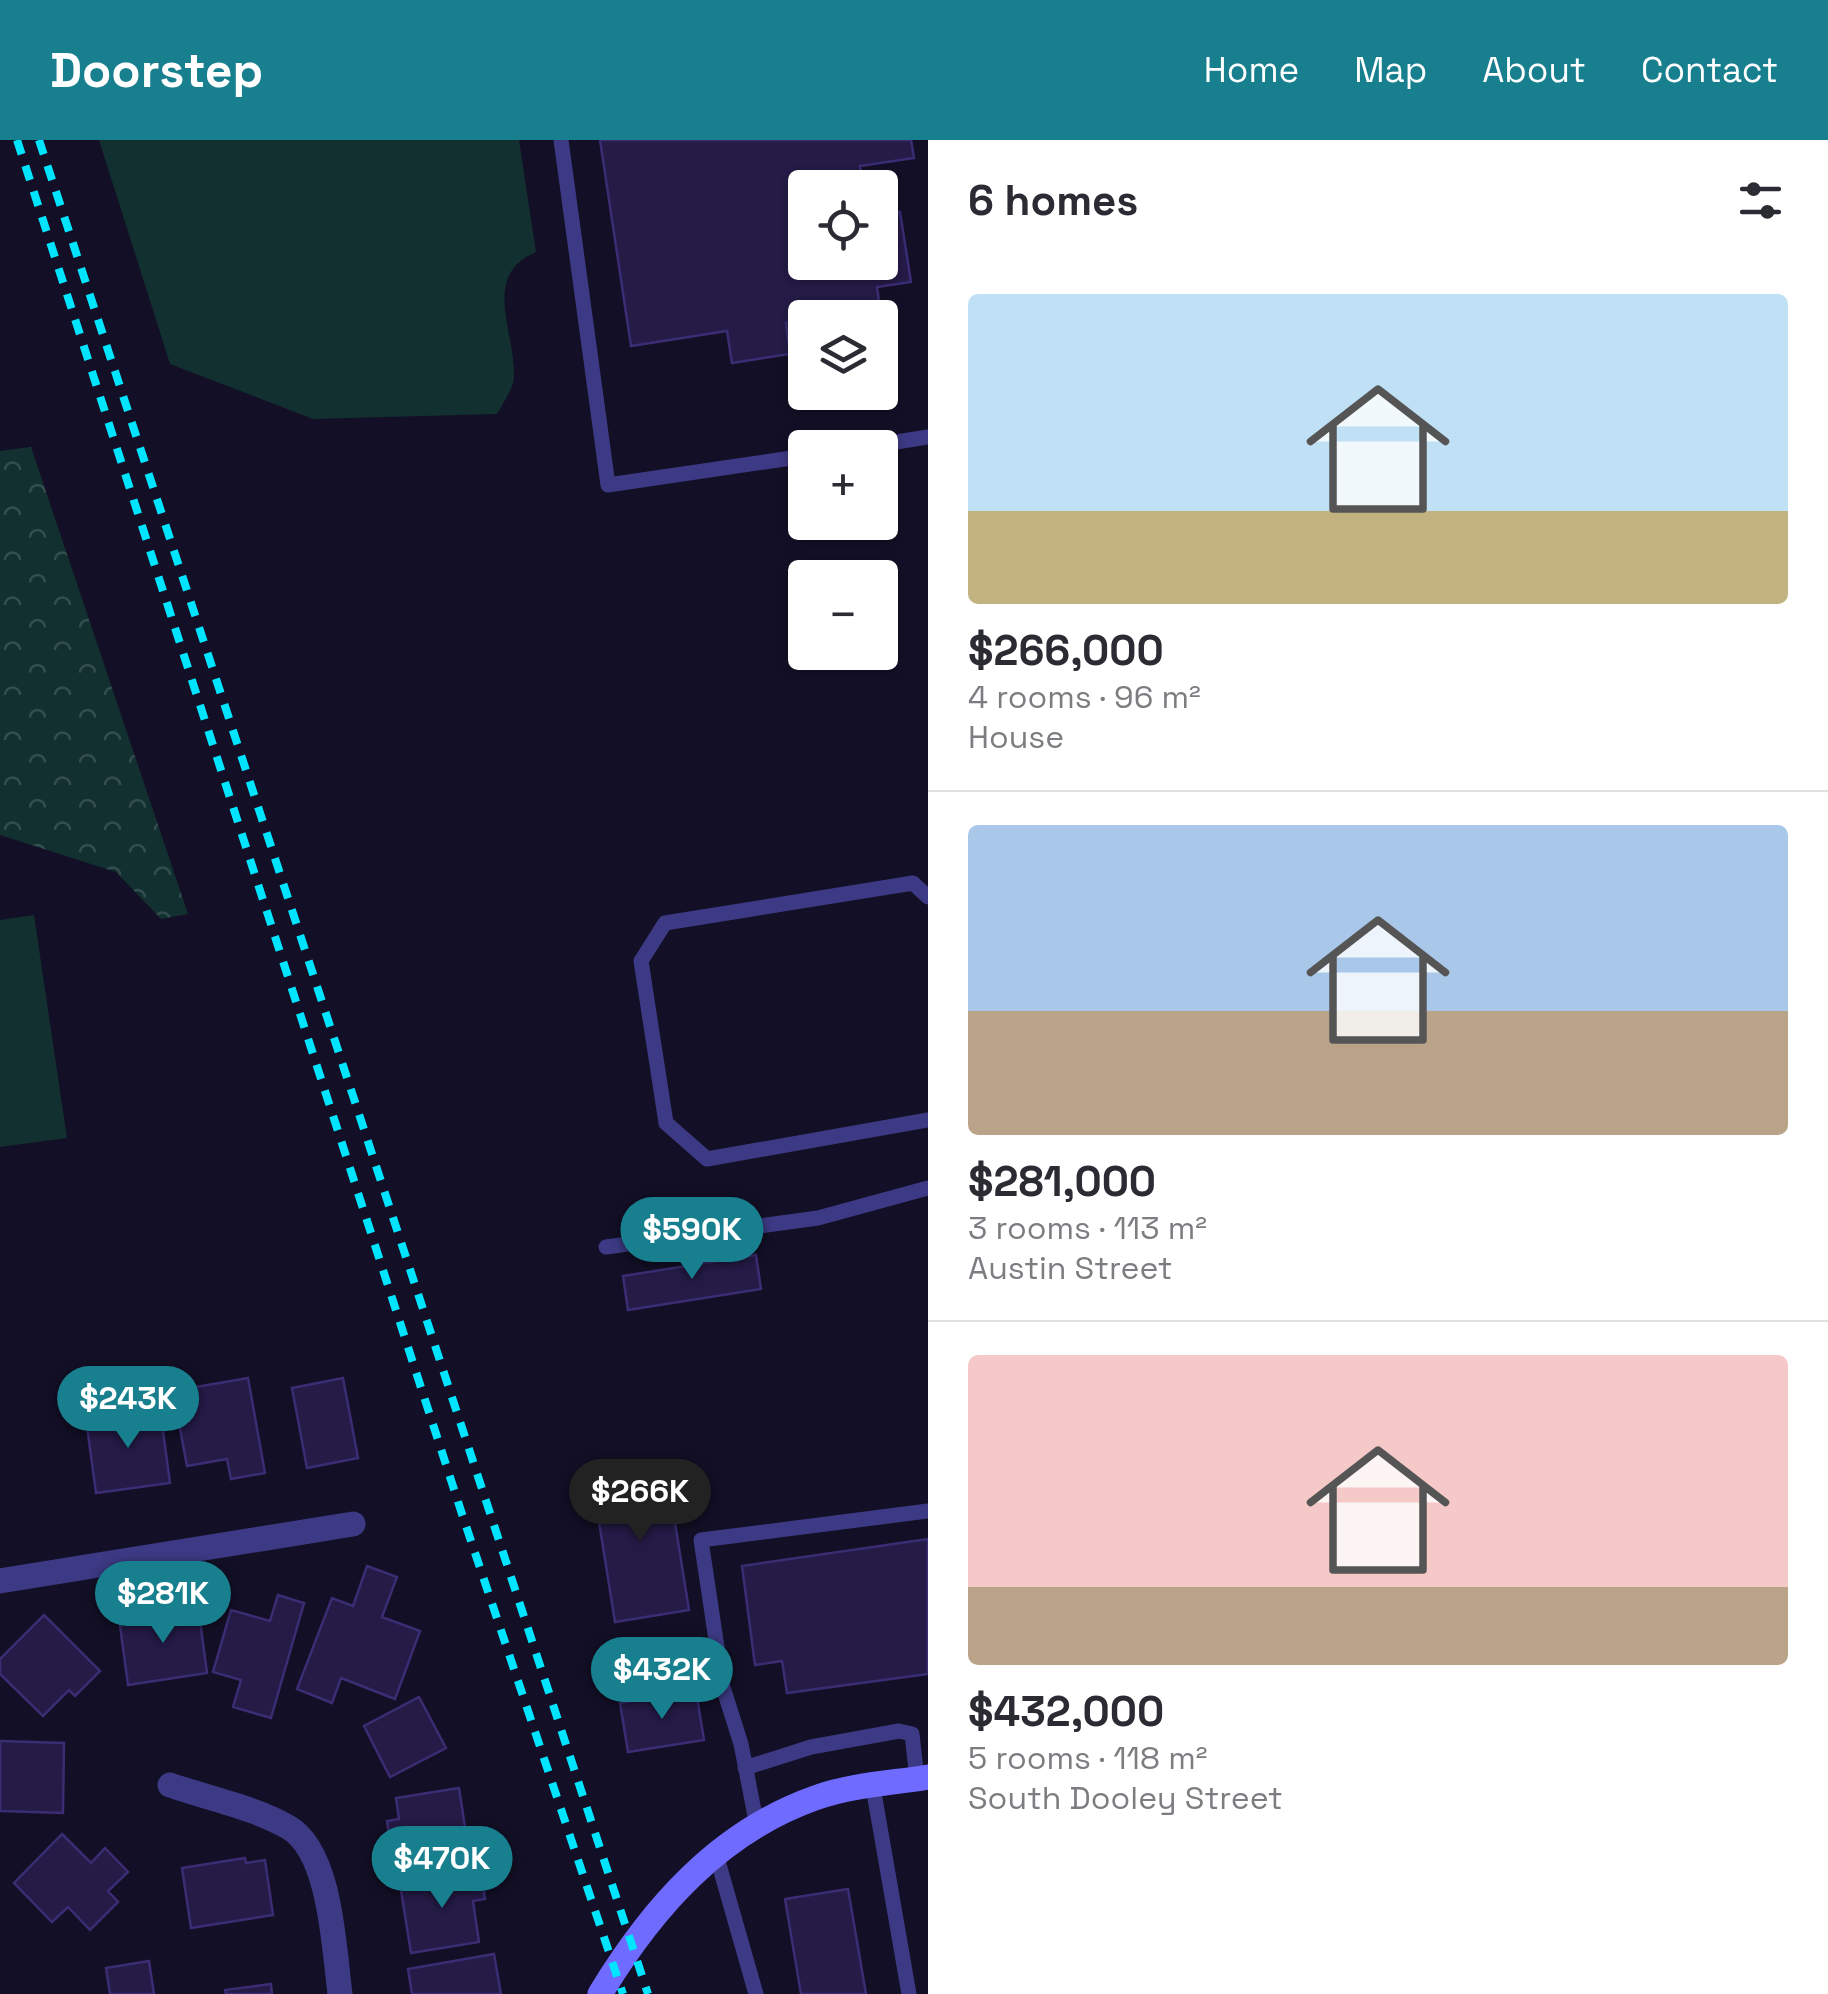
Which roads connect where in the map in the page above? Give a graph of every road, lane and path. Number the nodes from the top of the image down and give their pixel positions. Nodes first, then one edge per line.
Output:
1 (561, 140) edge
2 (928, 437) edge
3 (898, 442) edge
4 (788, 459) edge
5 (928, 897) edge
6 (928, 1120) edge
7 (928, 1188) edge
8 (606, 1248) dead end
9 (928, 1511) edge
10 (354, 1524) dead end
11 (0, 1581) edge
12 (745, 1768) junction
13 (922, 1778) edge
14 (170, 1784) dead end
15 (873, 1787) junction
16 (756, 1821) junction
17 (716, 1854) junction
18 (340, 1994) edge
19 (600, 1994) edge
20 (756, 1994) edge
21 (909, 1994) edge

1 - 4 lane
2 - 3 lane
5 - 6 lane
7 - 8 lane
9 - 12 lane
10 - 11 street
12 - 13 lane
12 - 16 lane
13 - 15 street
14 - 18 street
15 - 16 street
15 - 21 lane
16 - 17 street
17 - 19 street
17 - 20 lane

